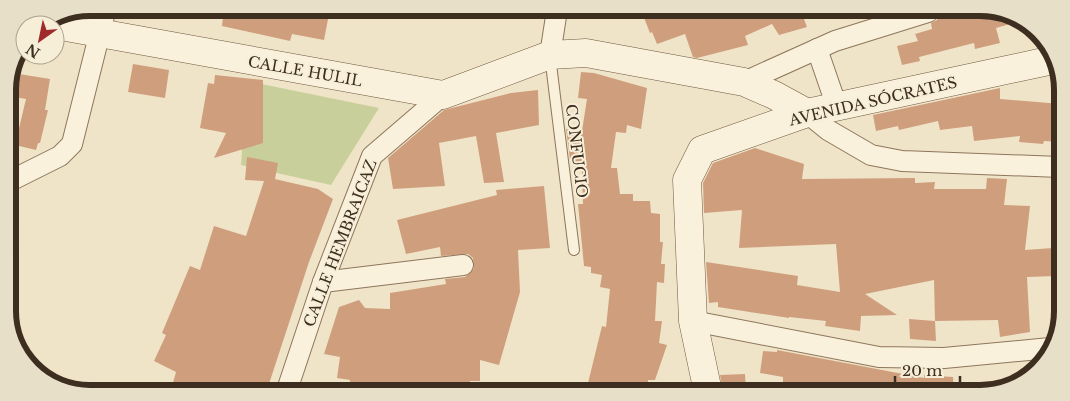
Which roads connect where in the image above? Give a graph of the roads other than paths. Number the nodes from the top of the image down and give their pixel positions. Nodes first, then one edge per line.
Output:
1 (104, 16) edge
2 (556, 16) edge
3 (915, 16) edge
4 (65, 27) edge
5 (100, 34) junction
6 (817, 49) junction
7 (550, 55) junction
8 (1048, 61) edge
9 (744, 82) junction
10 (443, 96) junction
11 (837, 107) junction
12 (807, 114) junction
13 (1054, 167) edge
14 (16, 178) edge
15 (574, 250) dead end
16 (463, 265) dead end
17 (323, 282) junction
18 (693, 321) junction
19 (1044, 349) edge
20 (289, 385) edge
21 (707, 385) edge

1 - 5 street
2 - 7 street
3 - 6 street
4 - 5 street, CALLE HULIL
5 - 10 street, CALLE HULIL
5 - 14 street
6 - 9 street
6 - 11 street
7 - 9 street
7 - 10 street
7 - 15 lane, CONFUCIO
8 - 11 street, AVENIDA SÓCRATES
9 - 12 street
10 - 17 street, CALLE HEMBRAICAZ
11 - 12 street, AVENIDA SÓCRATES
12 - 13 street
12 - 18 street, AVENIDA SÓCRATES
16 - 17 street
17 - 20 street, CALLE HEMBRAICAZ
18 - 19 street
18 - 21 street, AVENIDA SÓCRATES

